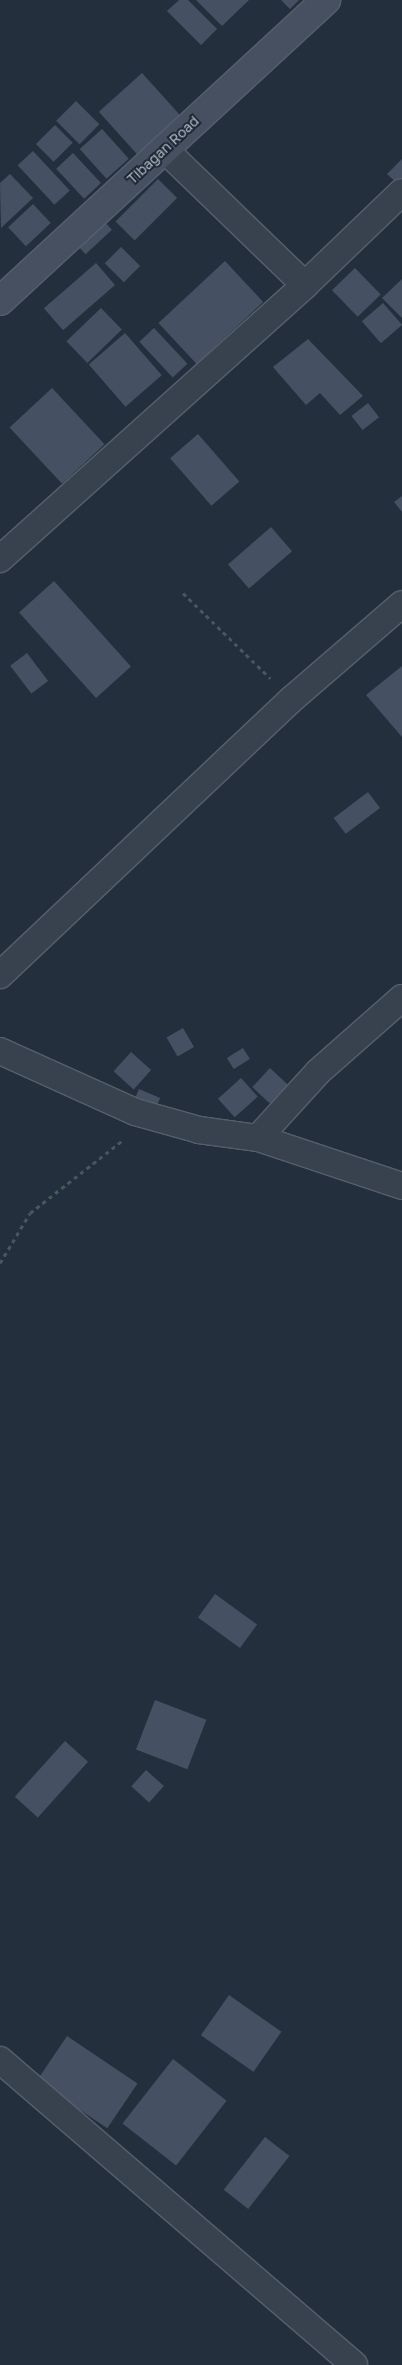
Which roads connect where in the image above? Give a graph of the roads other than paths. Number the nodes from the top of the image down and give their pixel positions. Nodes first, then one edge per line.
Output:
1 (326, 0) edge
2 (164, 149) junction
3 (402, 192) edge
4 (305, 285) junction
5 (0, 301) edge
6 (0, 559) edge
7 (402, 604) edge
8 (0, 975) edge
9 (402, 998) edge
10 (0, 1051) edge
11 (258, 1138) junction
12 (402, 1186) edge
13 (0, 2060) edge
14 (354, 2365) edge

1 - 2 main road, Tibagan Road
2 - 4 street
2 - 5 main road, Tibagan Road
3 - 4 street
4 - 6 street
7 - 8 street
9 - 11 street
10 - 11 street
11 - 12 street
13 - 14 street

